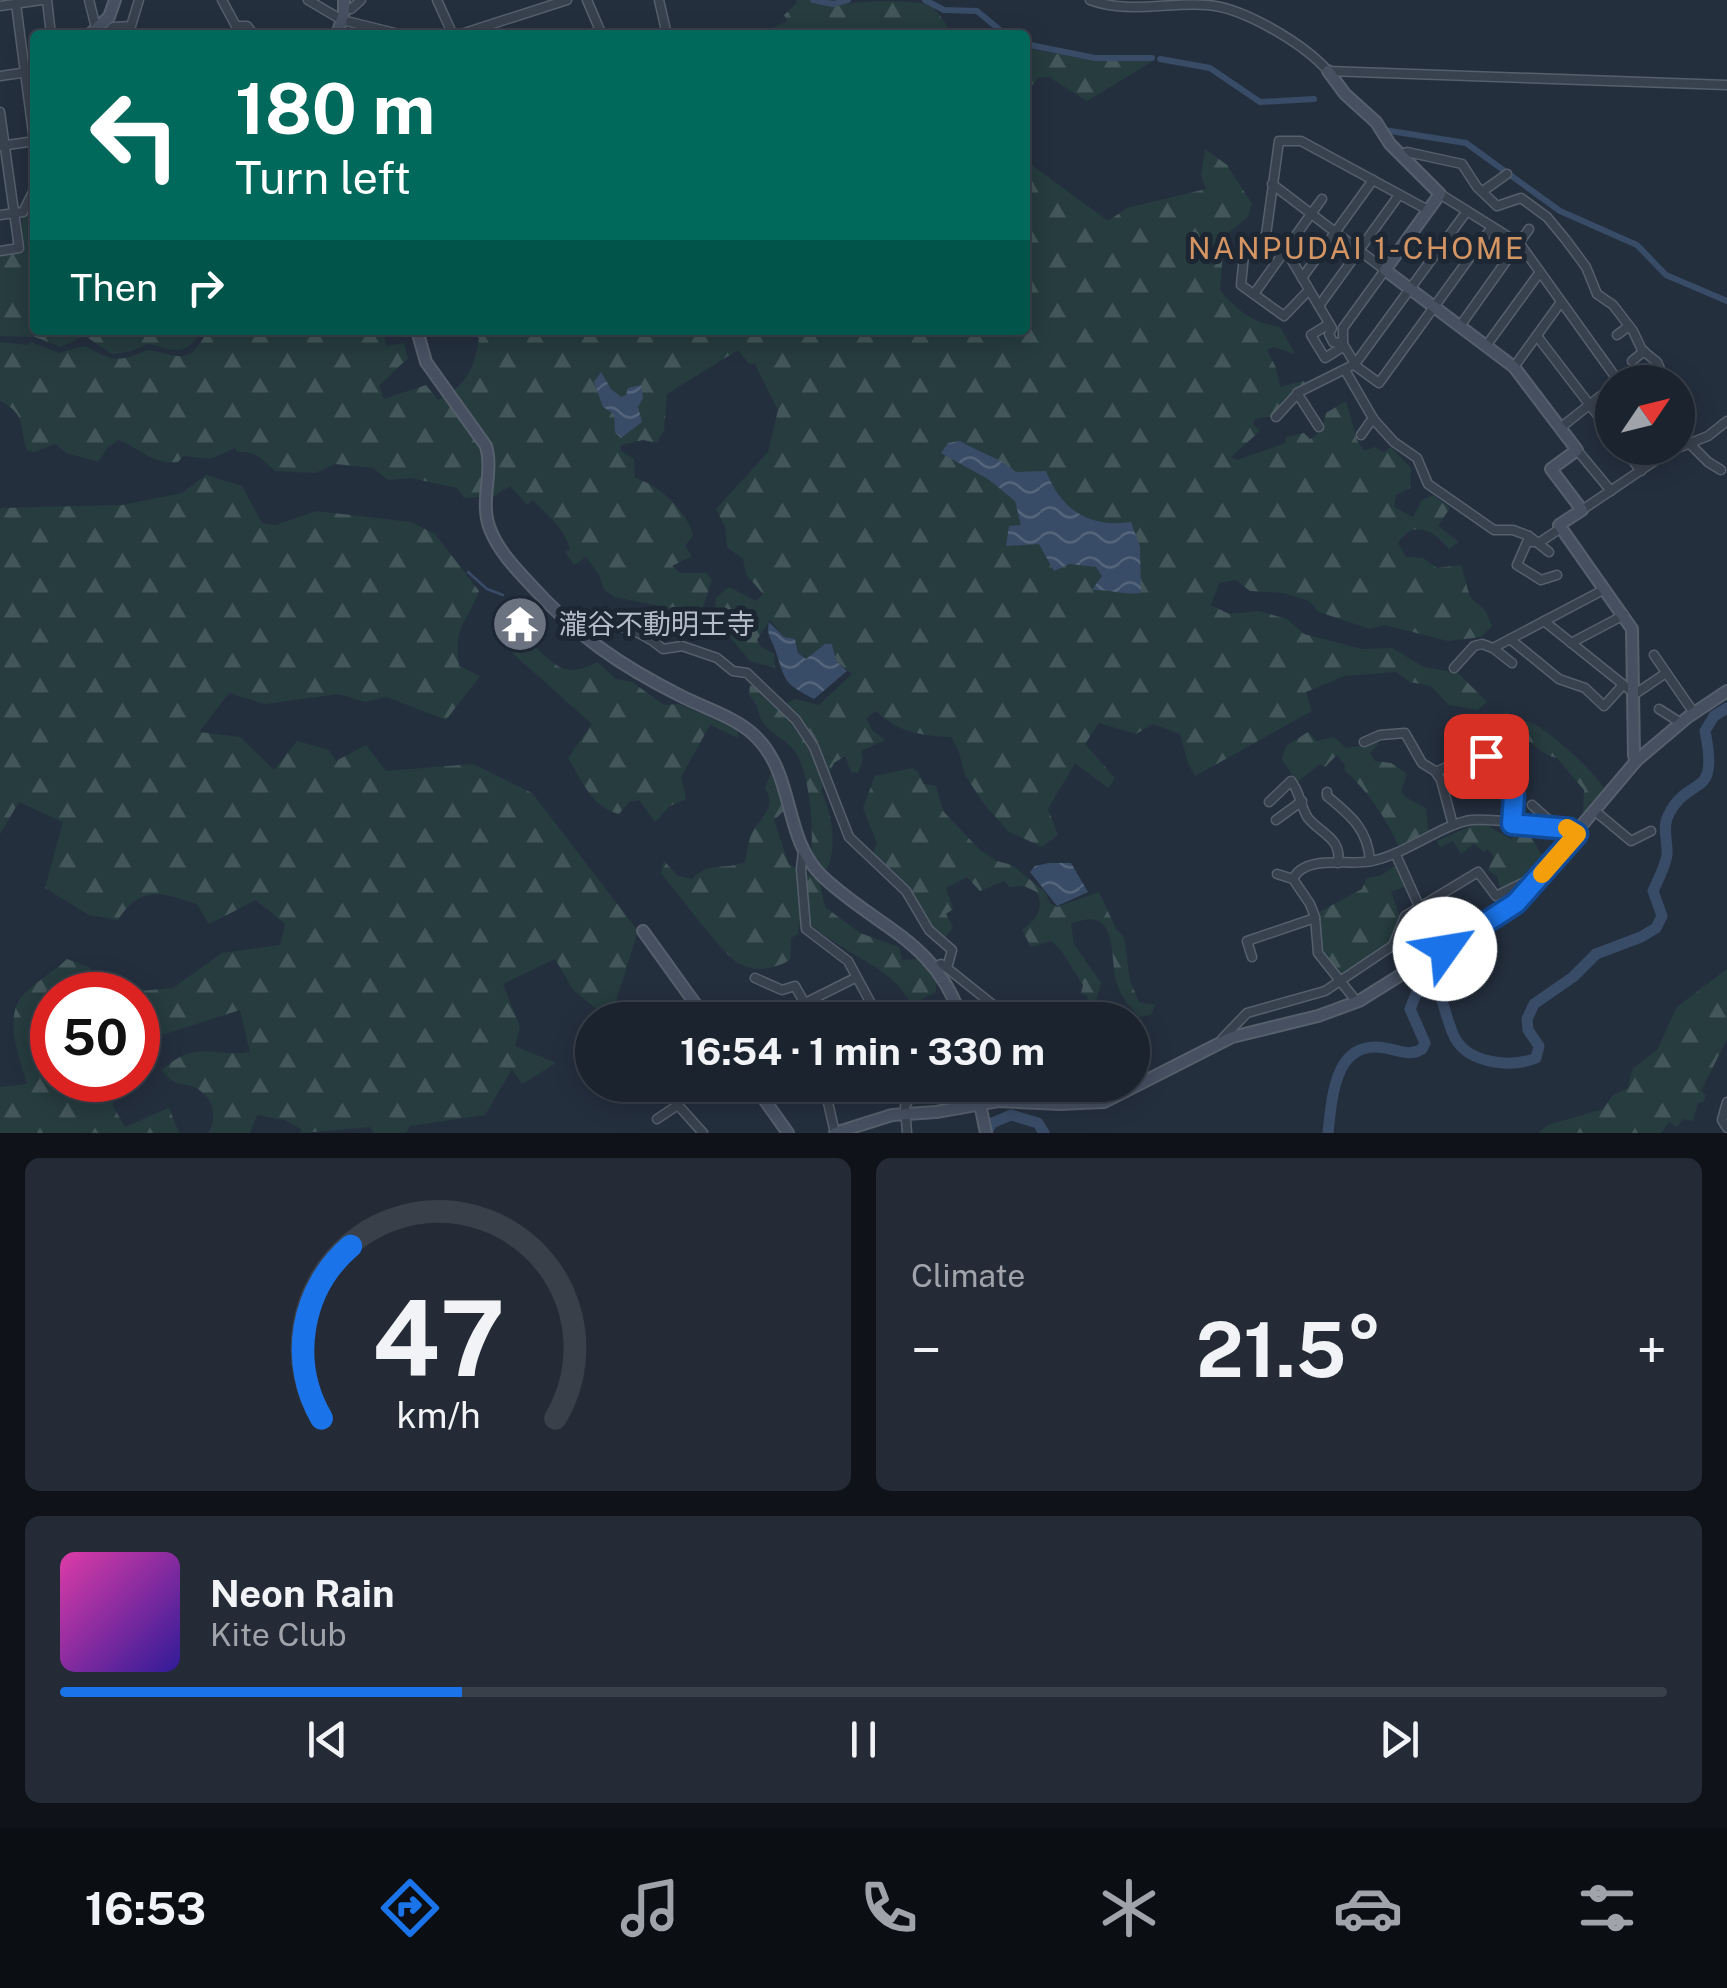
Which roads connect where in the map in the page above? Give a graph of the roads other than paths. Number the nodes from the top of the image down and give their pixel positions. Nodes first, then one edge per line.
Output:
1 (45, 0) edge
2 (89, 0) edge
3 (114, 0) edge
4 (140, 0) edge
5 (222, 0) edge
6 (308, 0) edge
7 (361, 0) edge
8 (437, 0) edge
9 (567, 0) edge
10 (587, 0) edge
11 (660, 0) edge
12 (1090, 0) edge
13 (16, 4) junction
14 (0, 6) edge
15 (343, 9) edge
16 (50, 30) edge
17 (96, 30) edge
18 (99, 30) edge
19 (105, 30) edge
20 (250, 30) edge
21 (374, 30) edge
22 (452, 30) edge
23 (471, 30) edge
24 (600, 30) edge
25 (665, 30) edge
26 (1328, 71) junction
27 (30, 72) edge
28 (0, 76) edge
29 (1727, 85) edge
30 (0, 112) edge
31 (30, 142) edge
32 (2, 145) edge
33 (1401, 155) junction
34 (1507, 174) dead end
35 (1373, 180) junction
36 (1272, 184) junction
37 (1483, 192) junction
38 (1440, 194) junction
39 (1399, 195) junction
40 (1322, 199) dead end
41 (30, 200) edge
42 (1530, 204) junction
43 (1428, 210) junction
44 (1467, 210) junction
45 (12, 214) junction
46 (1311, 214) junction
47 (0, 215) edge
48 (1522, 216) dead end
49 (1492, 227) junction
50 (1529, 229) dead end
51 (1335, 232) junction
52 (1266, 235) junction
53 (1520, 244) junction
54 (1359, 250) junction
55 (0, 251) edge
56 (1284, 252) junction
57 (1574, 254) junction
58 (1562, 263) dead end
59 (1385, 270) junction
60 (1540, 272) junction
61 (1302, 278) junction
62 (1410, 289) junction
63 (1310, 290) junction
64 (1251, 292) junction
65 (1241, 300) dead end
66 (1561, 302) junction
67 (1611, 303) junction
68 (1319, 306) junction
69 (1434, 307) junction
70 (1601, 310) dead end
71 (1330, 326) junction
72 (1460, 326) junction
73 (1629, 326) junction
74 (1344, 328) junction
75 (1617, 334) dead end
76 (418, 335) edge
77 (1536, 336) junction
78 (1343, 345) junction
79 (1486, 346) junction
80 (1644, 351) junction
81 (1632, 361) dead end
82 (1355, 364) junction
83 (1605, 365) edge
84 (1658, 365) edge
85 (1514, 367) junction
86 (1345, 370) junction
87 (1297, 393) junction
88 (1362, 400) junction
89 (1595, 401) edge
90 (1590, 405) junction
91 (1351, 407) dead end
92 (1595, 412) edge
93 (1276, 417) dead end
94 (1373, 418) junction
95 (1727, 421) edge
96 (1319, 427) dead end
97 (1560, 428) junction
98 (1361, 435) dead end
99 (1695, 442) edge
100 (1695, 449) edge
101 (1577, 450) junction
102 (1636, 465) edge
103 (1648, 465) edge
104 (1721, 470) dead end
105 (1641, 471) junction
106 (1611, 491) junction
107 (1582, 510) junction
108 (1561, 528) junction
109 (1540, 542) junction
110 (1549, 552) dead end
111 (1557, 575) dead end
112 (1605, 589) junction
113 (1624, 616) junction
114 (1544, 621) junction
115 (1510, 639) junction
116 (586, 640) junction
117 (1572, 643) junction
118 (1492, 648) junction
119 (1654, 655) dead end
120 (1512, 663) dead end
121 (1454, 668) dead end
122 (1666, 673) junction
123 (1622, 685) junction
124 (1727, 692) edge
125 (1633, 693) junction
126 (1659, 709) dead end
127 (1694, 713) junction
128 (1681, 722) junction
129 (1364, 742) dead end
130 (1637, 760) junction
131 (1436, 772) junction
132 (1326, 792) dead end
133 (1302, 801) junction
134 (1269, 802) dead end
135 (1532, 805) dead end
136 (1595, 812) junction
137 (1276, 820) dead end
138 (1512, 824) junction
139 (1453, 826) junction
140 (1651, 830) dead end
141 (1575, 832) junction
142 (803, 852) junction
143 (1396, 854) junction
144 (1370, 861) junction
145 (1338, 862) junction
146 (1544, 872) junction
147 (1277, 874) dead end
148 (1293, 879) junction
149 (1419, 906) junction
150 (1315, 918) junction
151 (643, 931) dead end
152 (1465, 937) junction
153 (1393, 946) junction
154 (1252, 958) dead end
155 (941, 967) junction
156 (755, 978) dead end
157 (856, 978) junction
158 (1342, 980) junction
159 (694, 1002) edge
160 (803, 1002) edge
161 (806, 1002) edge
162 (870, 1002) edge
163 (955, 1002) edge
164 (988, 1002) edge
165 (1357, 1002) junction
166 (1219, 1042) junction
167 (1150, 1080) edge
168 (675, 1102) edge
169 (766, 1102) edge
170 (829, 1102) edge
171 (907, 1102) edge
172 (992, 1102) edge
173 (1032, 1102) edge
174 (1094, 1102) edge
175 (1727, 1102) edge
176 (980, 1104) junction
177 (678, 1106) junction
178 (904, 1113) junction
179 (657, 1120) dead end
180 (985, 1128) edge
181 (1727, 1128) edge
182 (703, 1133) edge
183 (788, 1133) edge
184 (835, 1133) edge
185 (907, 1133) edge
186 (1720, 1133) edge

1 - 13 street
1 - 16 street
2 - 17 street
3 - 18 main road
4 - 19 street
5 - 20 street
6 - 15 street
7 - 15 street
8 - 22 street
9 - 23 street
10 - 24 street
11 - 25 street
12 - 26 street
13 - 14 street
13 - 27 street
15 - 21 street
26 - 29 street
26 - 33 main road
27 - 28 street
30 - 32 street
31 - 32 street
32 - 45 street
33 - 37 street
33 - 38 main road
34 - 37 street
35 - 36 street
35 - 39 street
35 - 51 street
36 - 46 street
36 - 52 street
37 - 42 street
38 - 43 main road
38 - 44 street
39 - 43 street
39 - 54 street
40 - 46 street
41 - 45 street
42 - 48 street
42 - 57 street
43 - 59 main road
44 - 49 street
44 - 62 street
45 - 47 street
45 - 55 street
46 - 51 street
46 - 56 street
49 - 53 street
49 - 69 street
50 - 53 street
51 - 54 street
51 - 61 street
52 - 56 street
52 - 64 street
53 - 60 street
53 - 72 street
54 - 59 street
54 - 68 street
56 - 61 street
56 - 64 street
57 - 58 street
57 - 67 street
59 - 62 main road
59 - 74 street
60 - 66 street
60 - 79 street
61 - 63 street
62 - 69 main road
62 - 82 street
63 - 64 street
63 - 68 street
64 - 65 street
66 - 77 street
66 - 83 street
67 - 70 street
67 - 73 street
68 - 71 street
69 - 72 main road
69 - 82 street
71 - 74 street
71 - 78 street
71 - 78 street
72 - 79 main road
73 - 75 street
73 - 80 street
74 - 78 street
76 - 116 main road
77 - 85 street
77 - 90 street
78 - 82 street
79 - 85 main road
80 - 81 street
80 - 84 street
82 - 86 street
85 - 97 main road
86 - 87 street
86 - 88 street
87 - 93 street
87 - 96 street
88 - 91 street
88 - 94 street
89 - 90 street
90 - 92 street
90 - 97 street
94 - 98 street
94 - 109 street
95 - 99 street
97 - 101 main road
100 - 104 street
101 - 106 street
101 - 107 main road
102 - 105 street
103 - 105 street
105 - 106 street
106 - 107 street
107 - 108 main road
108 - 109 street
108 - 112 main road
109 - 110 street
109 - 111 street
112 - 113 main road
112 - 114 street
113 - 117 street
113 - 125 main road
114 - 115 street
114 - 117 street
115 - 118 street
115 - 123 street
116 - 142 main road
116 - 155 street
117 - 123 street
118 - 120 street
118 - 121 street
119 - 122 street
122 - 125 street
122 - 127 street
123 - 125 street
124 - 127 main road
125 - 130 main road
126 - 128 street
127 - 128 main road
128 - 130 main road
129 - 131 street
130 - 136 main road
131 - 138 street
131 - 139 street
132 - 144 street
133 - 134 street
133 - 137 street
133 - 145 street
135 - 141 street
136 - 140 street
136 - 141 main road
138 - 139 street
138 - 141 street
139 - 143 street
141 - 146 main road
142 - 155 main road
142 - 157 street
143 - 144 street
143 - 149 street
144 - 145 street
145 - 148 street
146 - 149 street
146 - 152 main road
147 - 148 street
148 - 150 street
149 - 153 street
150 - 154 street
150 - 158 street
151 - 159 main road
152 - 153 street
152 - 165 main road
153 - 158 street
155 - 163 main road
155 - 164 street
156 - 160 street
157 - 161 street
157 - 162 street
158 - 165 street
158 - 166 street
165 - 166 main road
166 - 167 main road
168 - 177 street
169 - 183 main road
170 - 184 street
171 - 178 street
172 - 176 main road
173 - 174 main road
175 - 181 street
176 - 178 main road
176 - 180 main road
177 - 179 street
177 - 182 street
178 - 184 main road
178 - 185 street
181 - 186 street

